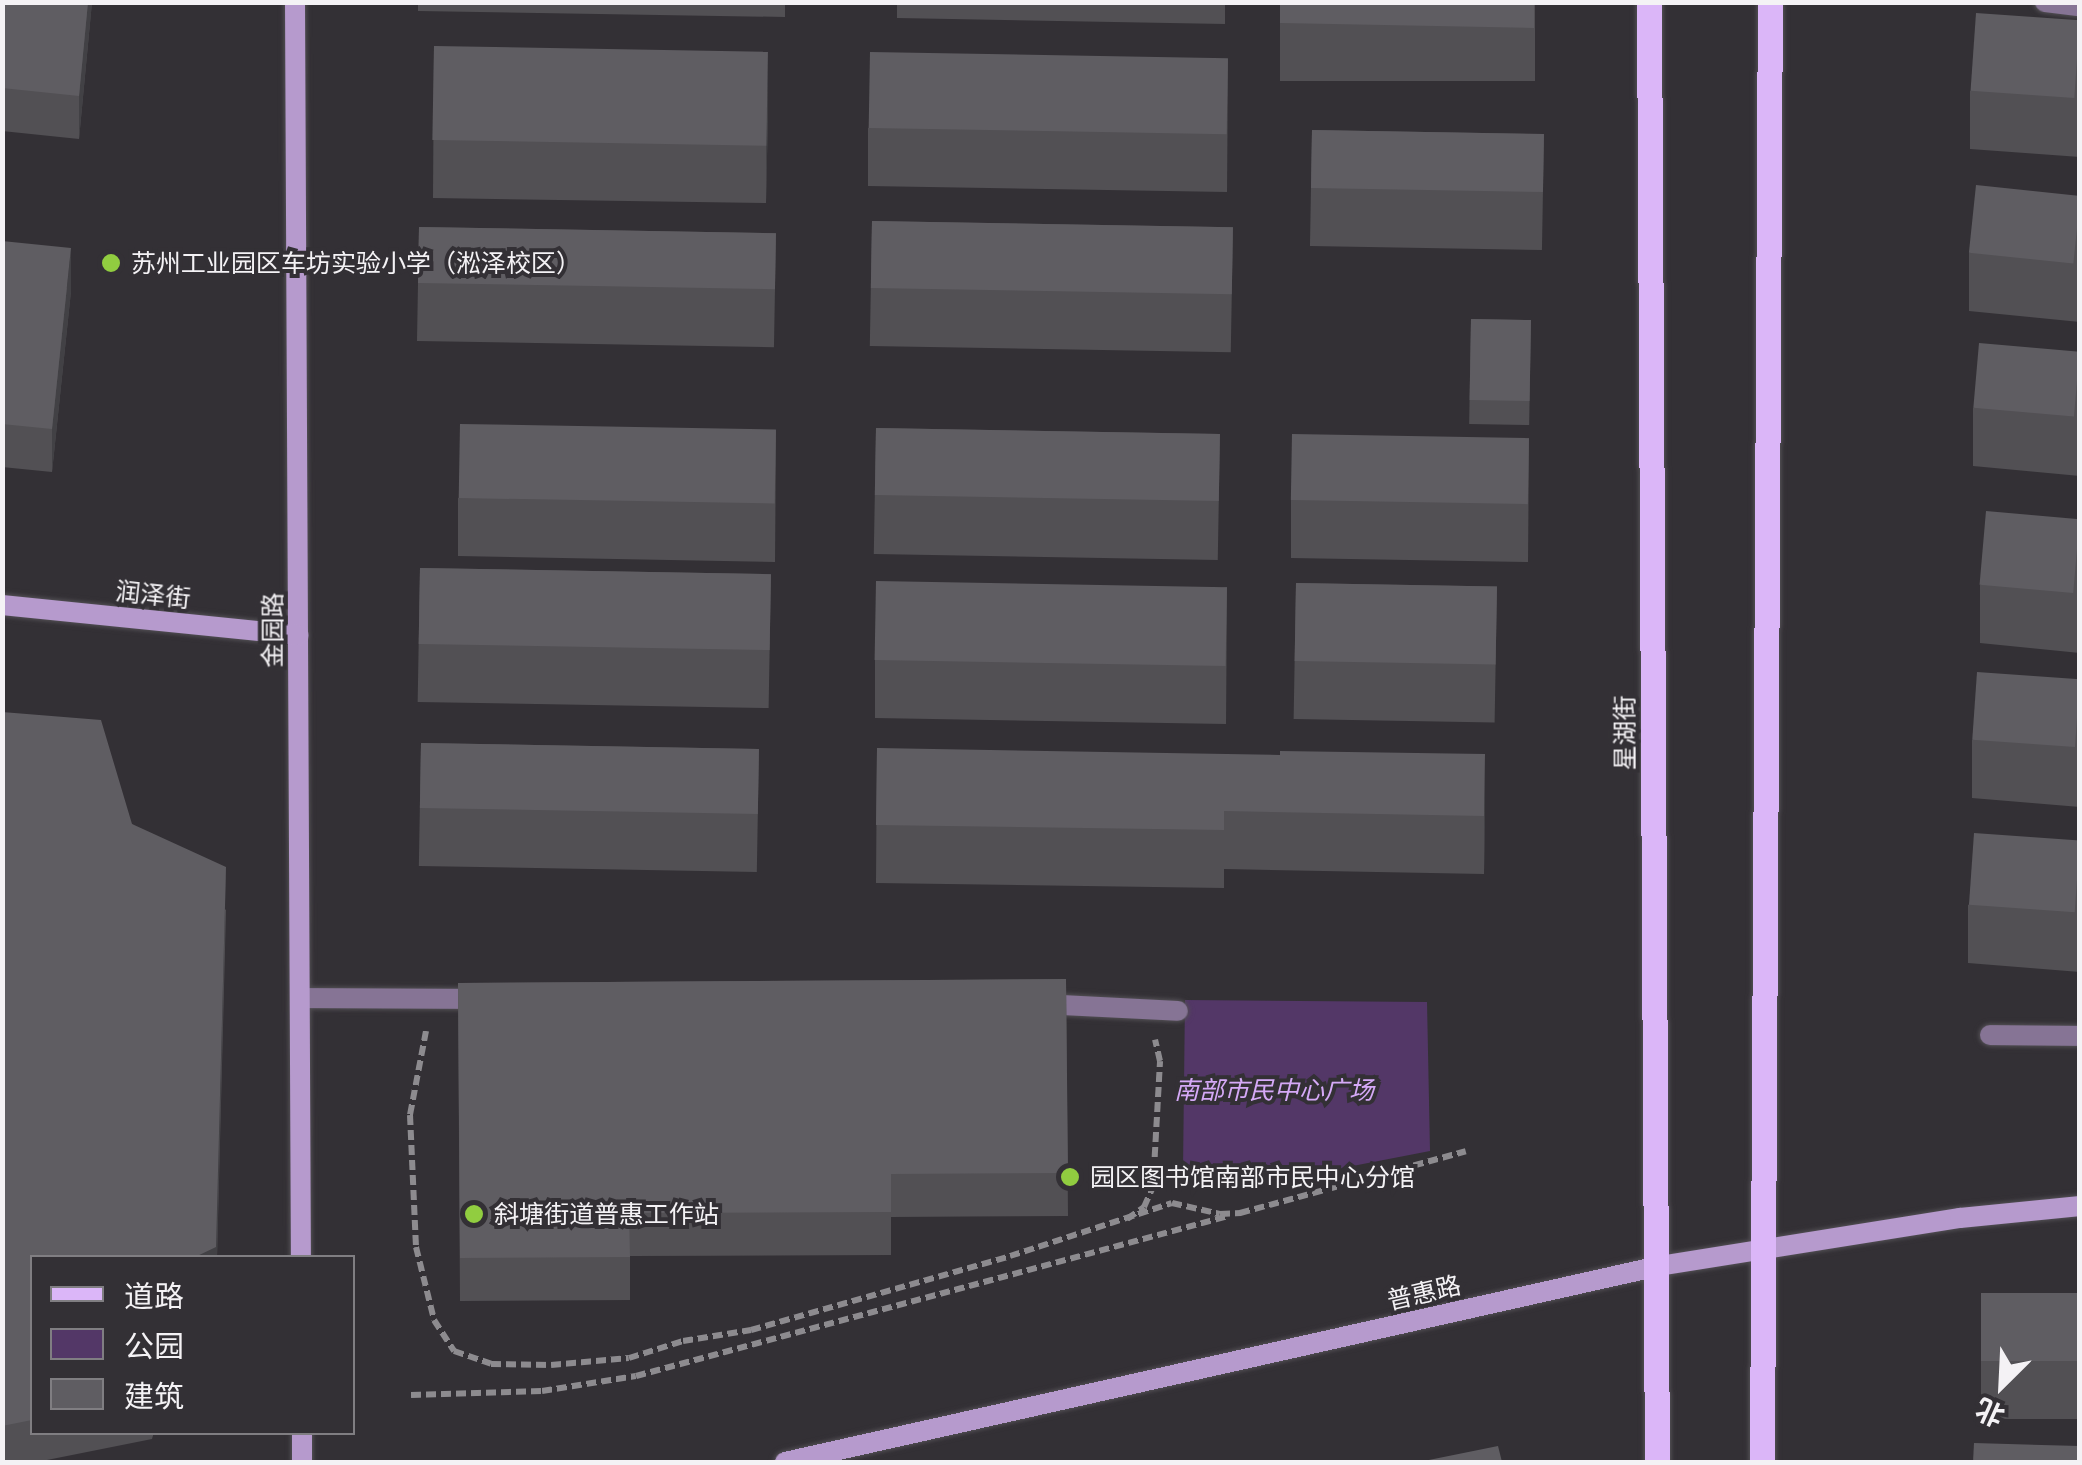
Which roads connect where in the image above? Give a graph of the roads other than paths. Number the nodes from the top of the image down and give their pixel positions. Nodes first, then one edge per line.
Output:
1 (295, 2) edge
2 (1650, 2) edge
3 (1770, 2) edge
4 (2045, 2) edge
5 (2080, 6) edge
6 (2, 605) edge
7 (298, 635) junction
8 (300, 998) junction
9 (512, 999) edge
10 (1023, 1004) edge
11 (1178, 1011) dead end
12 (1990, 1035) dead end
13 (2080, 1036) edge
14 (2080, 1206) edge
15 (1764, 1250) junction
16 (301, 1255) edge
17 (1659, 1266) junction
18 (302, 1435) edge
19 (302, 1462) edge
20 (784, 1462) edge
21 (1657, 1462) edge
22 (1762, 1462) edge

1 - 7 street, 金园路
2 - 17 main road, 星湖街
3 - 15 main road
4 - 5 lane
6 - 7 street, 润泽街
7 - 8 street, 金园路
8 - 9 lane
8 - 16 street, 金园路
10 - 11 lane
12 - 13 lane
14 - 15 street, 普惠路
15 - 17 street, 普惠路
15 - 22 main road
17 - 20 street, 普惠路
17 - 21 main road, 星湖街
18 - 19 street

